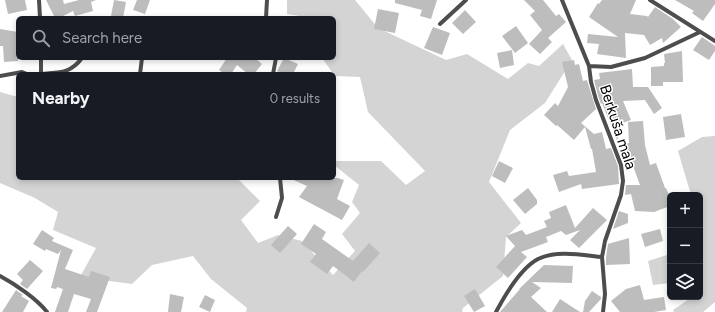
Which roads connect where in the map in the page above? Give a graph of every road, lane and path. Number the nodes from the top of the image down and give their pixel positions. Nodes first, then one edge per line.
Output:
1 (39, 0) edge
2 (267, 0) edge
3 (466, 0) edge
4 (562, 0) edge
5 (650, 0) edge
6 (40, 16) edge
7 (266, 16) edge
8 (440, 24) dead end
9 (700, 32) junction
10 (715, 40) edge
11 (41, 60) edge
12 (80, 60) edge
13 (142, 60) edge
14 (276, 60) edge
15 (589, 66) junction
16 (41, 72) edge
17 (65, 72) edge
18 (140, 72) edge
19 (273, 72) edge
20 (16, 73) edge
21 (0, 76) edge
22 (280, 180) edge
23 (276, 217) dead end
24 (602, 257) junction
25 (0, 276) edge
26 (47, 312) edge
27 (496, 312) edge
28 (604, 312) edge

1 - 6 street
2 - 7 street
3 - 8 street
4 - 15 street, Berkuša mala
5 - 9 street
9 - 10 street
9 - 15 street
11 - 16 street
12 - 17 street
13 - 18 street
14 - 19 street
15 - 24 street, Berkuša mala
20 - 21 street
22 - 23 street
24 - 27 street
24 - 28 street, Berkuša mala
25 - 26 street

